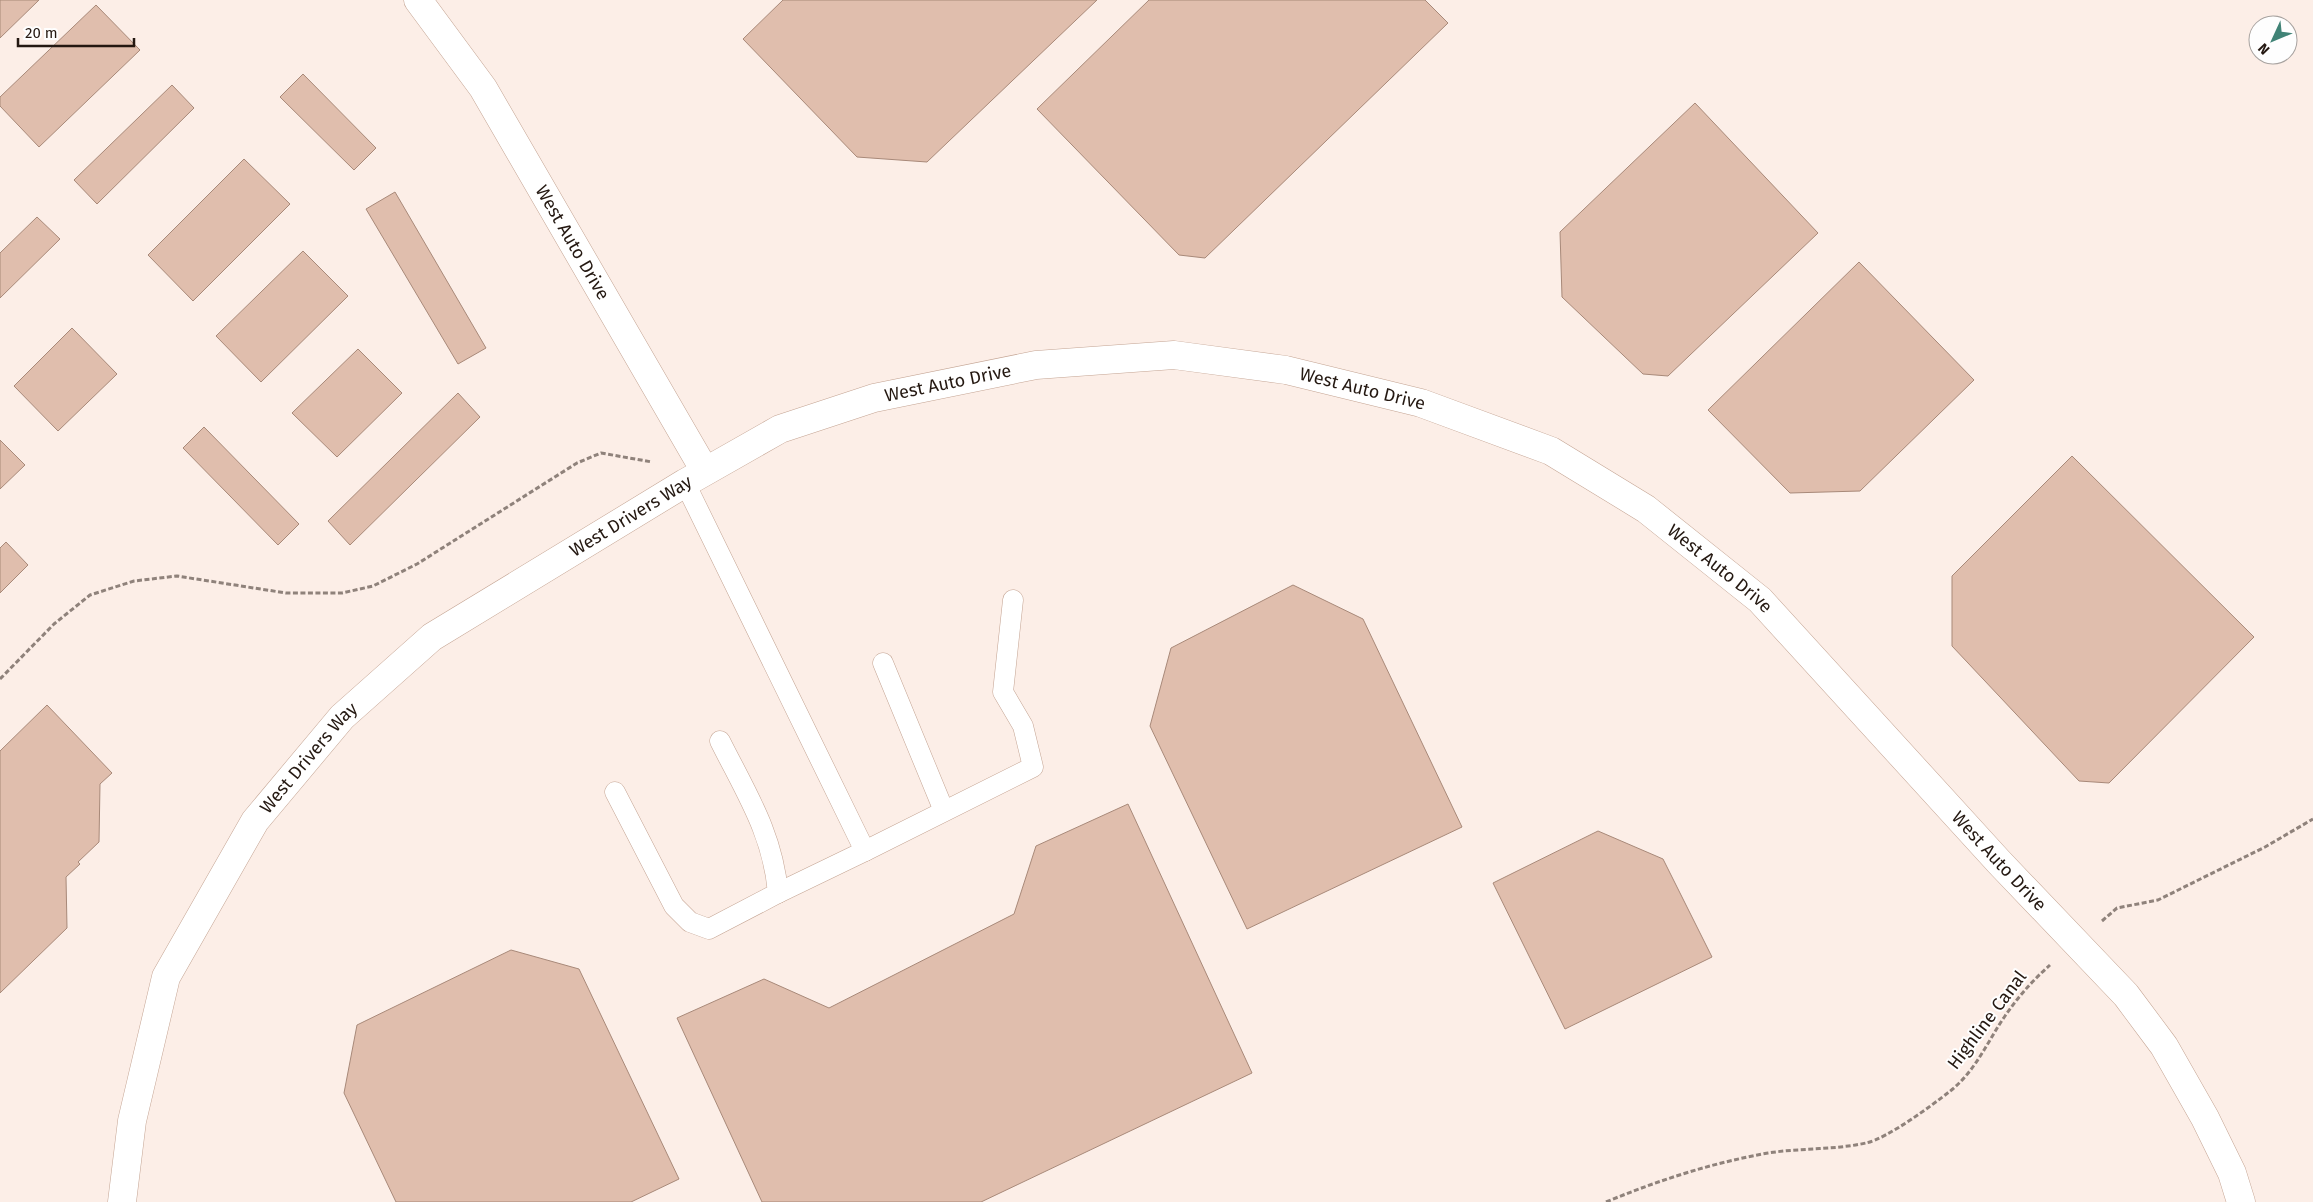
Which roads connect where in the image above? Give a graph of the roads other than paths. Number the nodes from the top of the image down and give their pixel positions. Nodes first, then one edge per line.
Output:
1 (418, 0) edge
2 (695, 477) junction
3 (1013, 600) dead end
4 (884, 663) dead end
5 (720, 742) dead end
6 (615, 792) dead end
7 (944, 811) junction
8 (865, 851) junction
9 (778, 893) junction
10 (122, 1202) edge
11 (2241, 1202) edge

1 - 2 street, West Auto Drive
2 - 8 lane
2 - 10 street, West Drivers Way
2 - 11 street, West Auto Drive
3 - 7 lane
4 - 7 lane
5 - 9 lane
6 - 9 lane
7 - 8 lane
8 - 9 lane

